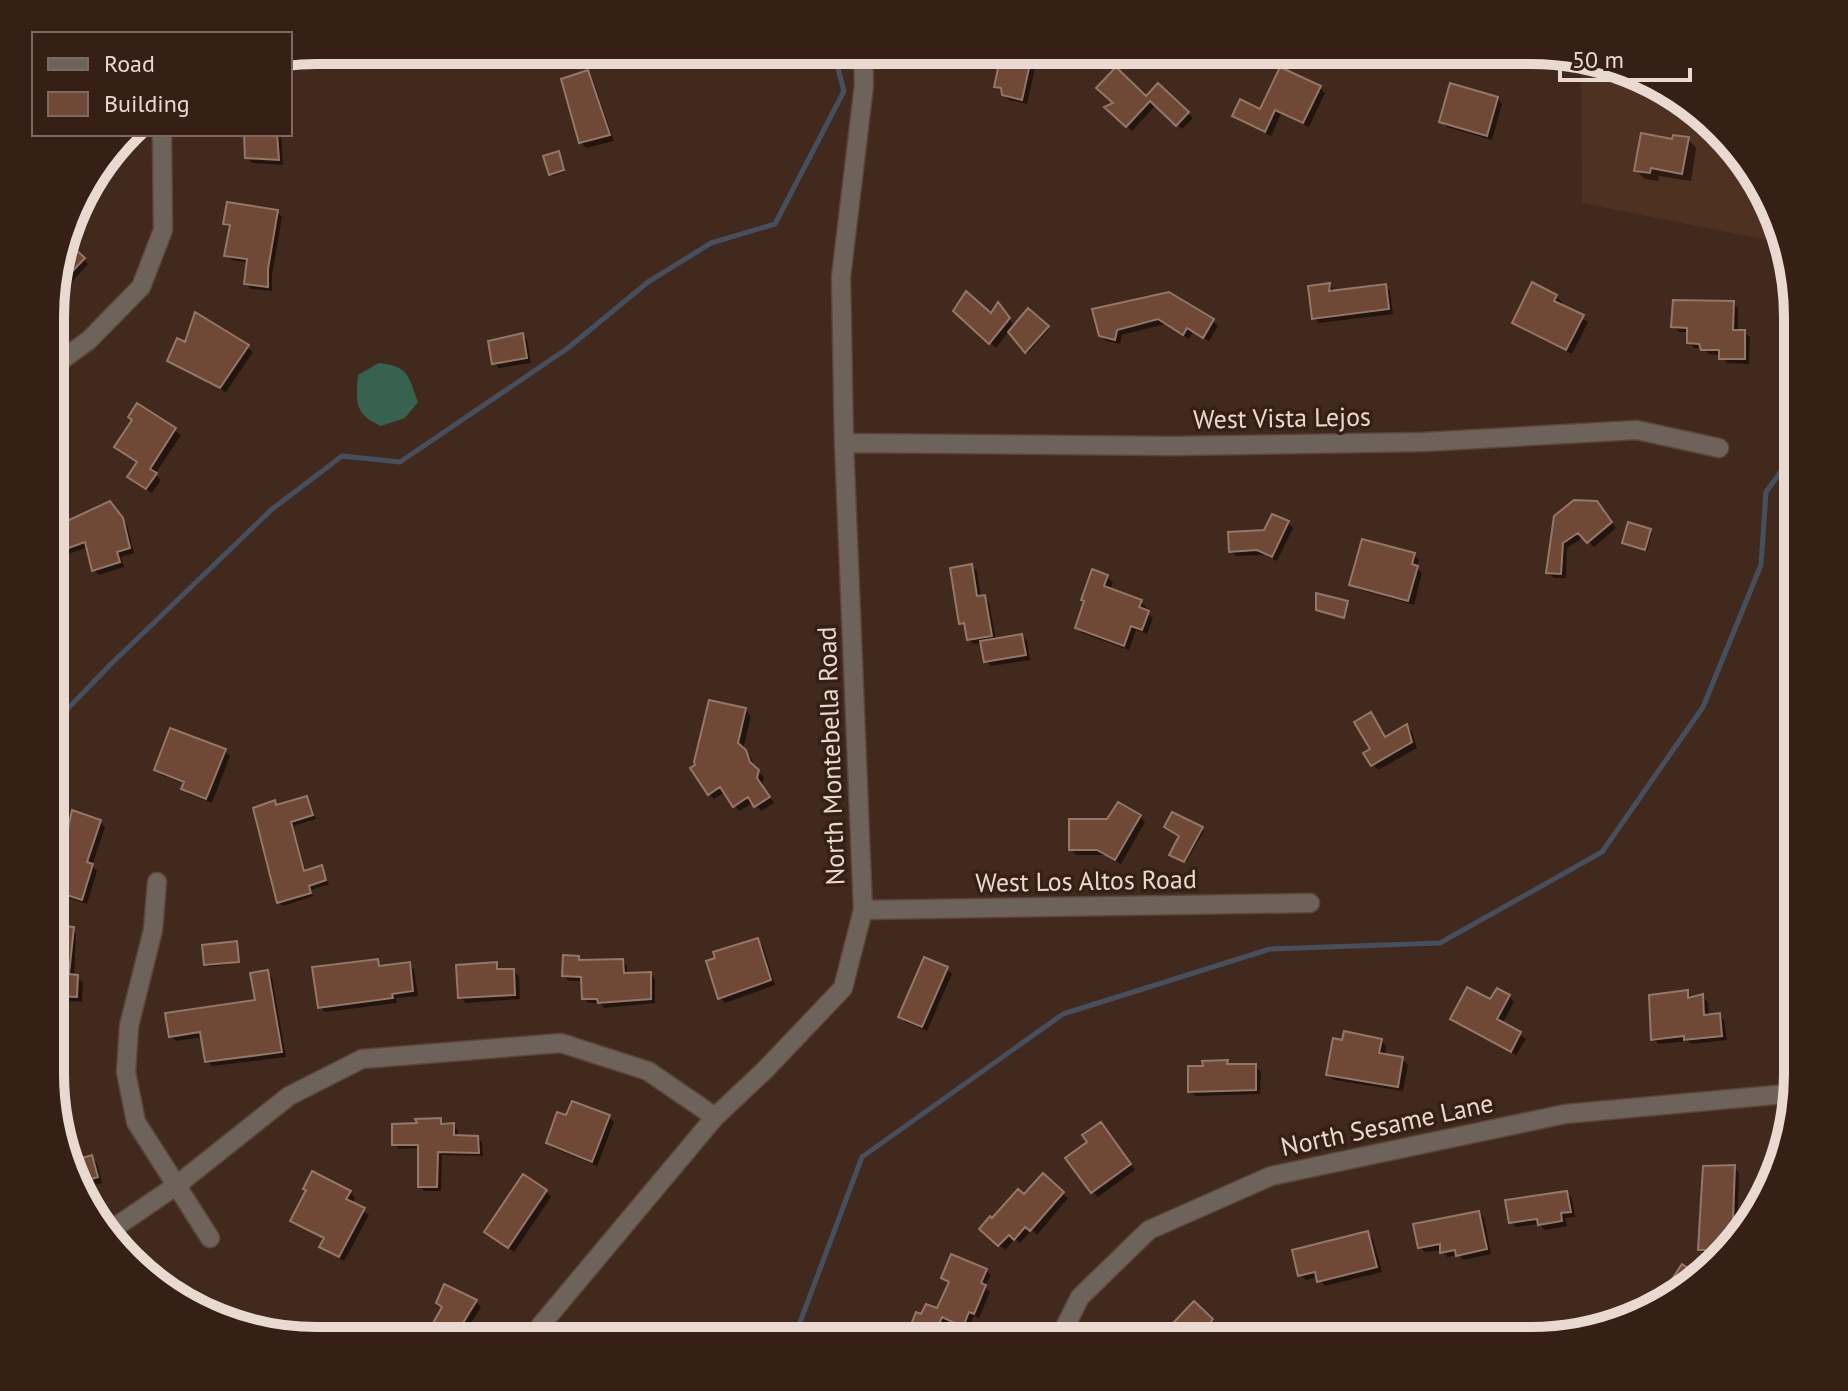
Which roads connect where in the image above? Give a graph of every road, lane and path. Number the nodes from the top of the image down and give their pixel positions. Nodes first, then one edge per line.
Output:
1 (863, 65) edge
2 (162, 136) edge
3 (64, 358) edge
4 (844, 443) junction
5 (1719, 448) dead end
6 (157, 882) dead end
7 (1310, 903) dead end
8 (863, 910) junction
9 (1783, 1093) edge
10 (715, 1117) junction
11 (177, 1185) junction
12 (115, 1227) edge
13 (210, 1238) dead end
14 (540, 1326) edge
15 (1065, 1327) edge

1 - 4 street, North Montebella Road
2 - 3 street
4 - 5 street, West Vista Lejos
4 - 8 street, North Montebella Road
6 - 11 street
7 - 8 street, West Los Altos Road
8 - 10 street, North Montebella Road
9 - 15 street, North Sesame Lane
10 - 11 street
10 - 14 street, North Montebella Road
11 - 12 street
11 - 13 street

